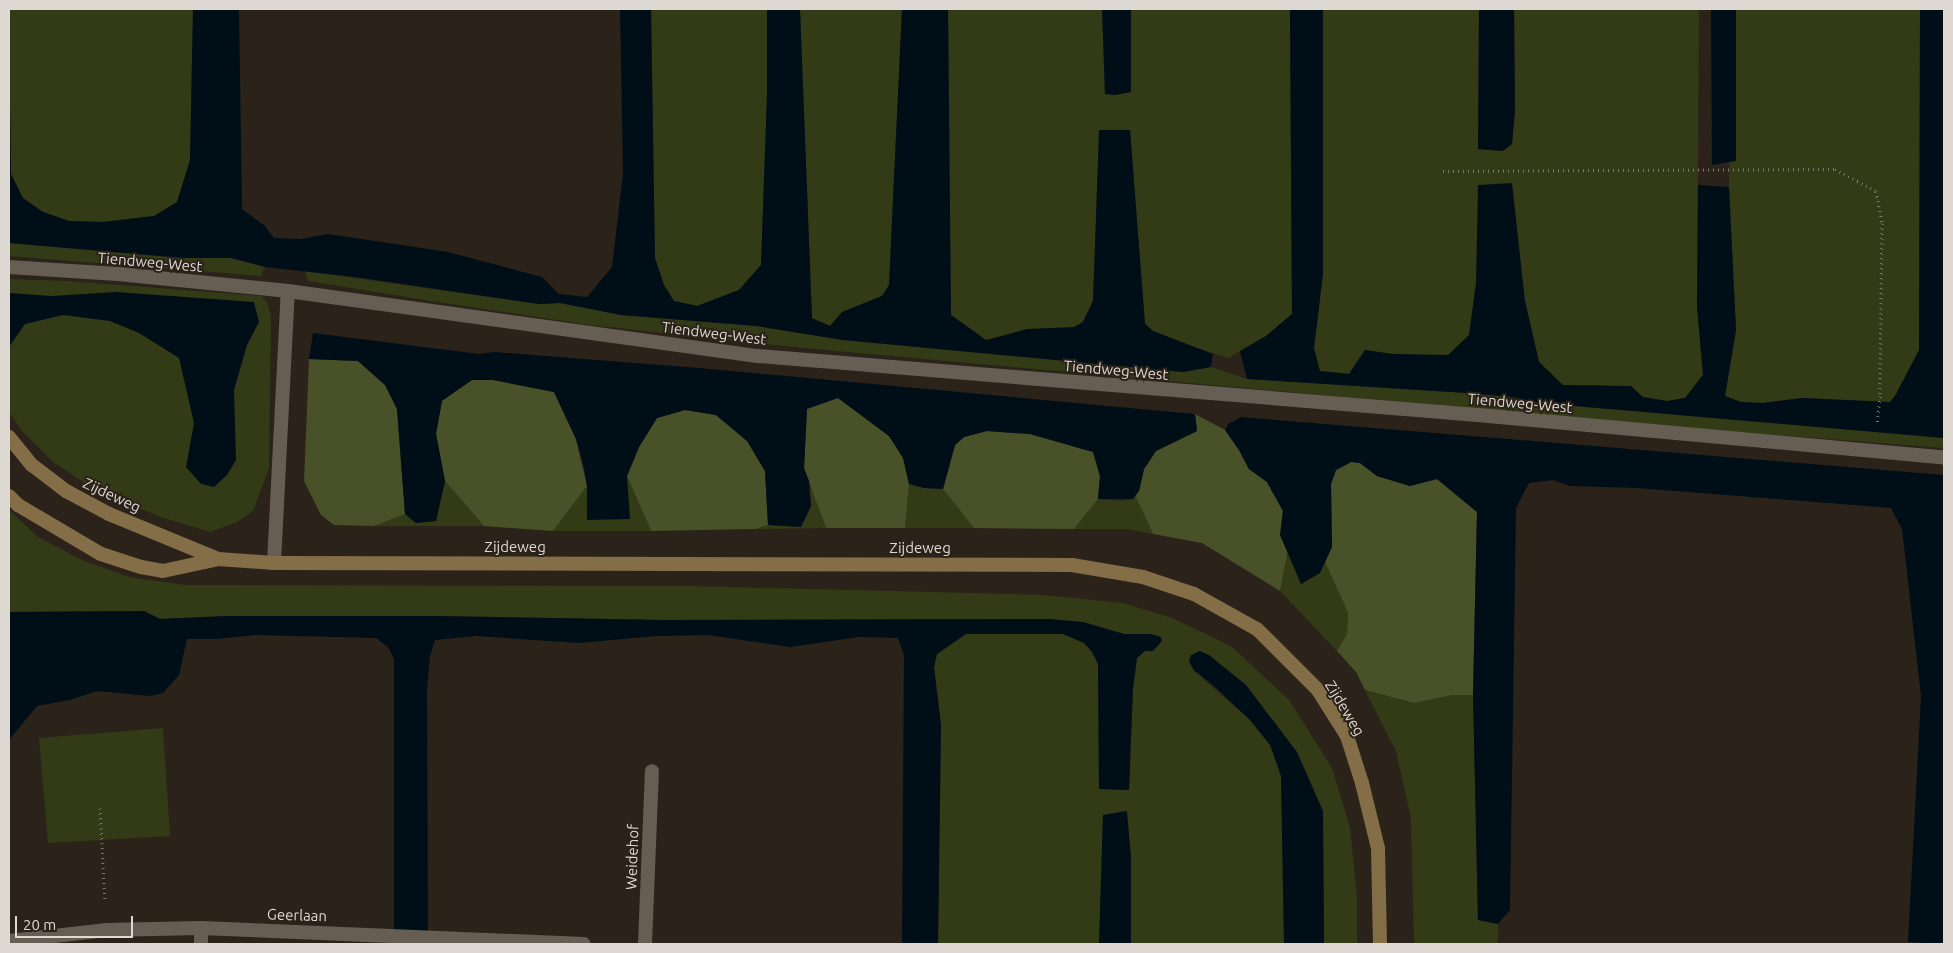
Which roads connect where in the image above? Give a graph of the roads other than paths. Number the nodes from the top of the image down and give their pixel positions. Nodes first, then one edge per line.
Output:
1 (9, 267) edge
2 (288, 291) junction
3 (9, 437) edge
4 (1944, 457) edge
5 (9, 496) edge
6 (218, 559) junction
7 (274, 563) junction
8 (652, 771) dead end
9 (201, 928) junction
10 (9, 941) edge
11 (201, 944) edge
12 (584, 944) edge
13 (645, 944) edge
14 (1380, 944) edge

1 - 2 street, Tiendweg-West
2 - 4 street, Tiendweg-West
2 - 7 street
3 - 6 main road, Zijdeweg
5 - 6 main road, Zijdeweg
6 - 7 main road, Zijdeweg
7 - 14 main road, Zijdeweg
8 - 13 street, Weidehof
9 - 10 street, Geerlaan
9 - 11 street
9 - 12 street, Geerlaan

